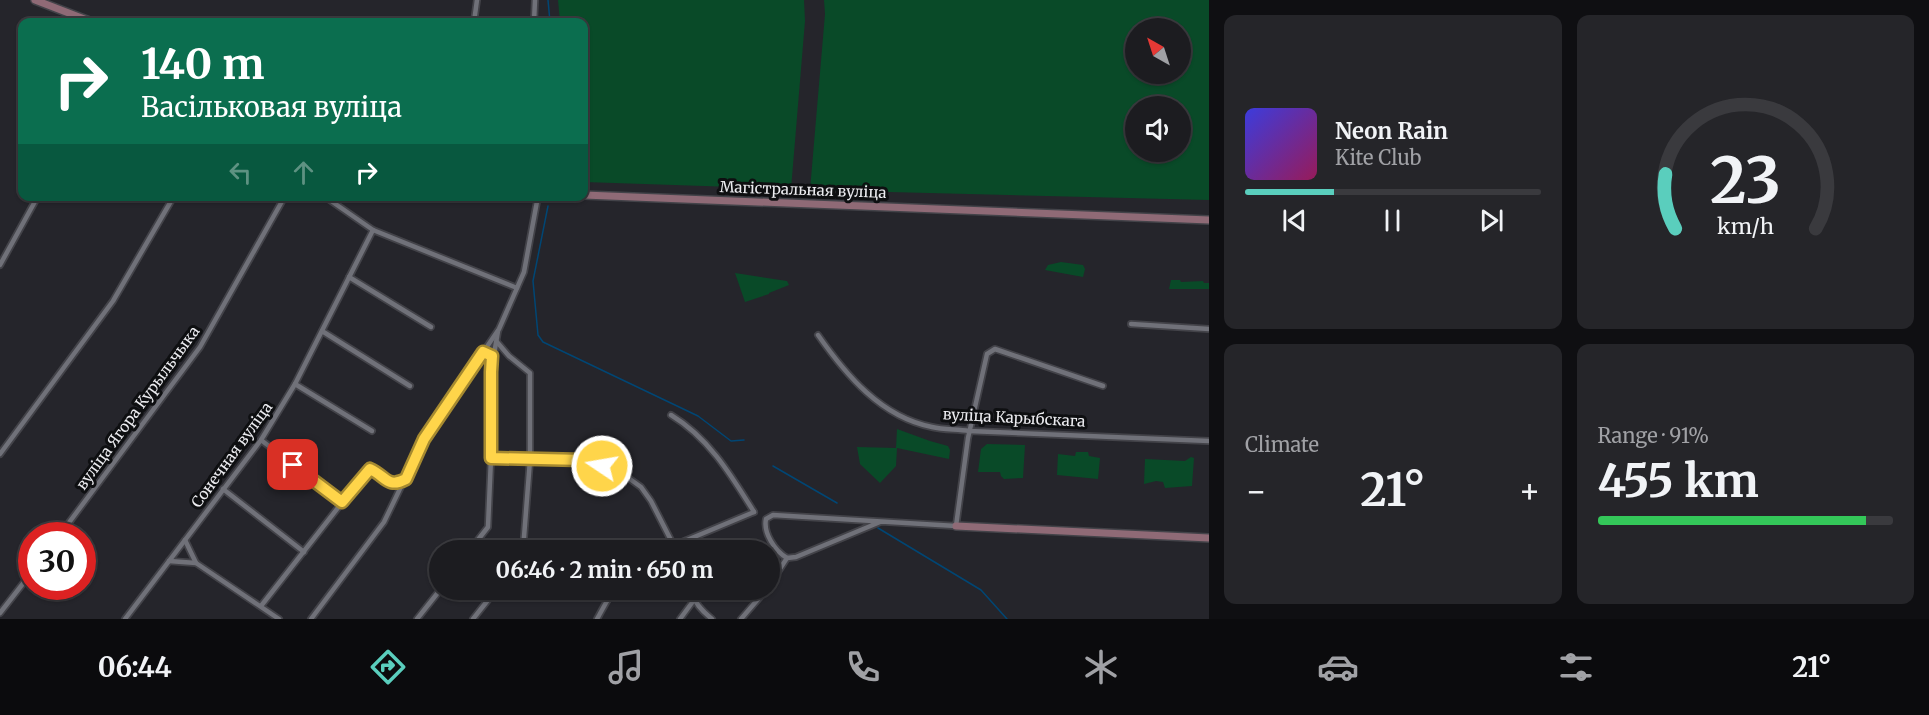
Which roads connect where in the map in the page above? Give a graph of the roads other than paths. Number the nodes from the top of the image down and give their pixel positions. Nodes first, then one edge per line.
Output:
1 (35, 0) edge
2 (477, 0) edge
3 (535, 0) edge
4 (82, 18) edge
5 (475, 18) edge
6 (534, 18) edge
7 (588, 195) edge
8 (35, 201) edge
9 (171, 201) edge
10 (282, 201) edge
11 (331, 201) edge
12 (537, 201) edge
13 (1209, 220) edge
14 (373, 230) junction
15 (0, 265) edge
16 (349, 277) junction
17 (517, 288) junction
18 (1131, 324) dead end
19 (431, 327) dead end
20 (499, 328) junction
21 (1209, 329) edge
22 (322, 332) junction
23 (818, 335) dead end
24 (497, 342) junction
25 (483, 352) junction
26 (492, 356) junction
27 (295, 384) junction
28 (410, 386) dead end
29 (1103, 386) dead end
30 (671, 415) dead end
31 (372, 431) dead end
32 (969, 431) junction
33 (261, 440) junction
34 (1209, 441) edge
35 (0, 454) edge
36 (491, 458) junction
37 (530, 460) junction
38 (406, 479) junction
39 (223, 489) junction
40 (342, 502) junction
41 (754, 512) junction
42 (768, 516) junction
43 (69, 522) edge
44 (880, 522) junction
45 (956, 526) junction
46 (1209, 537) edge
47 (184, 540) junction
48 (478, 540) edge
49 (524, 540) edge
50 (671, 540) edge
51 (693, 540) edge
52 (304, 552) junction
53 (787, 558) junction
54 (169, 561) junction
55 (196, 563) junction
56 (780, 569) edge
57 (18, 590) edge
58 (432, 600) edge
59 (488, 600) edge
60 (694, 600) joint
61 (757, 600) edge
62 (607, 602) edge
63 (261, 606) junction
64 (0, 614) edge
65 (125, 619) edge
66 (279, 619) edge
67 (311, 619) edge
68 (417, 619) edge
69 (473, 619) edge
70 (597, 619) edge
71 (680, 619) edge
72 (712, 619) edge
73 (741, 619) edge

1 - 4 main road
2 - 5 street
3 - 6 street
7 - 13 main road, Магістральная вуліца
8 - 15 street
9 - 35 street
10 - 43 street, вуліца Ягора Курыльчыка
11 - 14 street
12 - 17 street
14 - 16 street, Сонечная вуліца
14 - 17 street
16 - 19 street
16 - 22 street, Сонечная вуліца
17 - 20 street
18 - 21 street
20 - 24 street
20 - 25 street
22 - 27 street, Сонечная вуліца
22 - 28 street
23 - 32 street, вуліца Карыбскага
24 - 26 street
24 - 37 street
25 - 26 street
25 - 38 street
26 - 36 street
27 - 31 street
27 - 33 street, Сонечная вуліца
29 - 32 street
30 - 41 street
32 - 34 street, вуліца Карыбскага
32 - 45 street
33 - 39 street, Сонечная вуліца
33 - 40 street
36 - 37 street
36 - 48 street
37 - 49 street
37 - 50 street
38 - 40 street
38 - 67 street
39 - 47 street, Сонечная вуліца
39 - 52 street
40 - 52 street
41 - 42 street
41 - 51 street
42 - 44 street
42 - 53 street
44 - 45 street
44 - 53 street
45 - 46 main road
47 - 54 street, Сонечная вуліца
47 - 55 street
52 - 63 street
53 - 56 street
54 - 55 street
54 - 65 street, Сонечная вуліца
55 - 63 street
57 - 64 street
58 - 68 street
59 - 69 street
60 - 71 street
60 - 72 street
61 - 73 street
62 - 70 street
63 - 66 street

